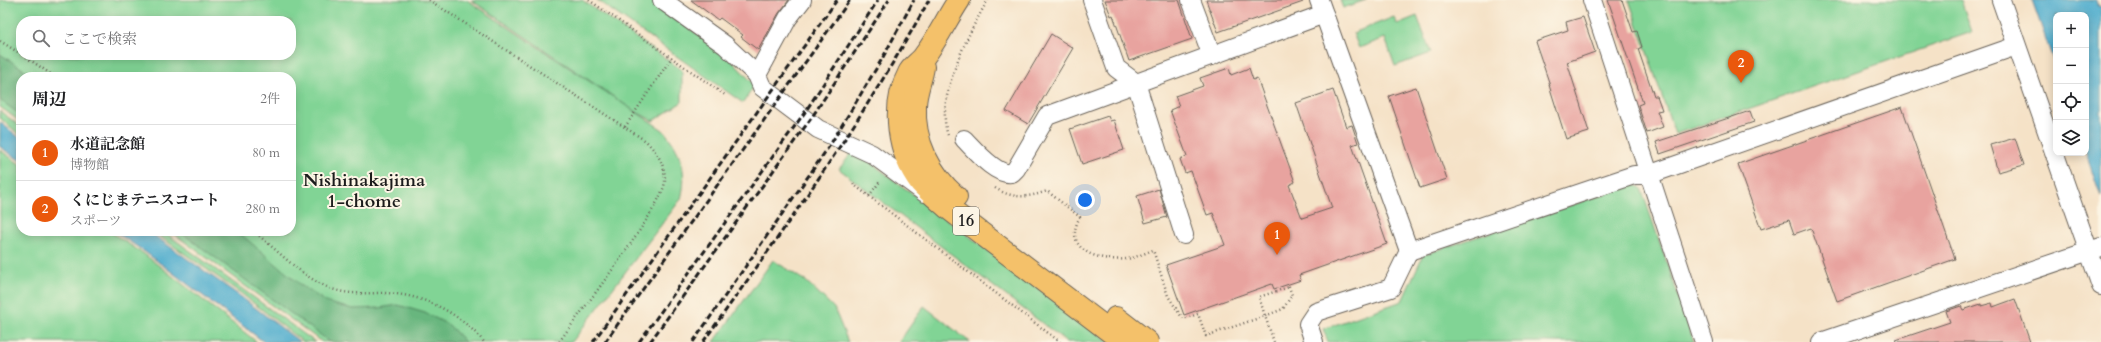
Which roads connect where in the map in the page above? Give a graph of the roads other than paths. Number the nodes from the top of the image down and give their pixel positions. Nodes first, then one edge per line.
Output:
1 (662, 0) edge
2 (802, 0) edge
3 (958, 0) edge
4 (1092, 0) edge
5 (1191, 0) edge
6 (1592, 0) edge
7 (2001, 0) edge
8 (682, 7) edge
9 (1322, 7) edge
10 (2016, 46) junction
11 (925, 56) junction
12 (1212, 56) junction
13 (757, 75) junction
14 (1136, 84) junction
15 (957, 139) road end
16 (1648, 175) junction
17 (948, 208) junction
18 (1184, 235) dead end
19 (2095, 249) edge
20 (1409, 251) junction
21 (2101, 286) edge
22 (1124, 342) edge
23 (1147, 342) edge
24 (1314, 342) edge
25 (1704, 342) edge
26 (1821, 342) edge

1 - 8 street
2 - 13 street
3 - 11 main road, 16
4 - 14 street
5 - 12 street
6 - 16 street
7 - 10 street
8 - 13 street
9 - 12 street
9 - 20 street
10 - 16 street
10 - 19 street
11 - 17 main road, 16
11 - 23 main road, 16
12 - 14 street
13 - 17 street
14 - 15 street
14 - 18 street
16 - 20 street
16 - 25 street
17 - 22 main road, 16
19 - 21 street
19 - 26 street
20 - 24 street

